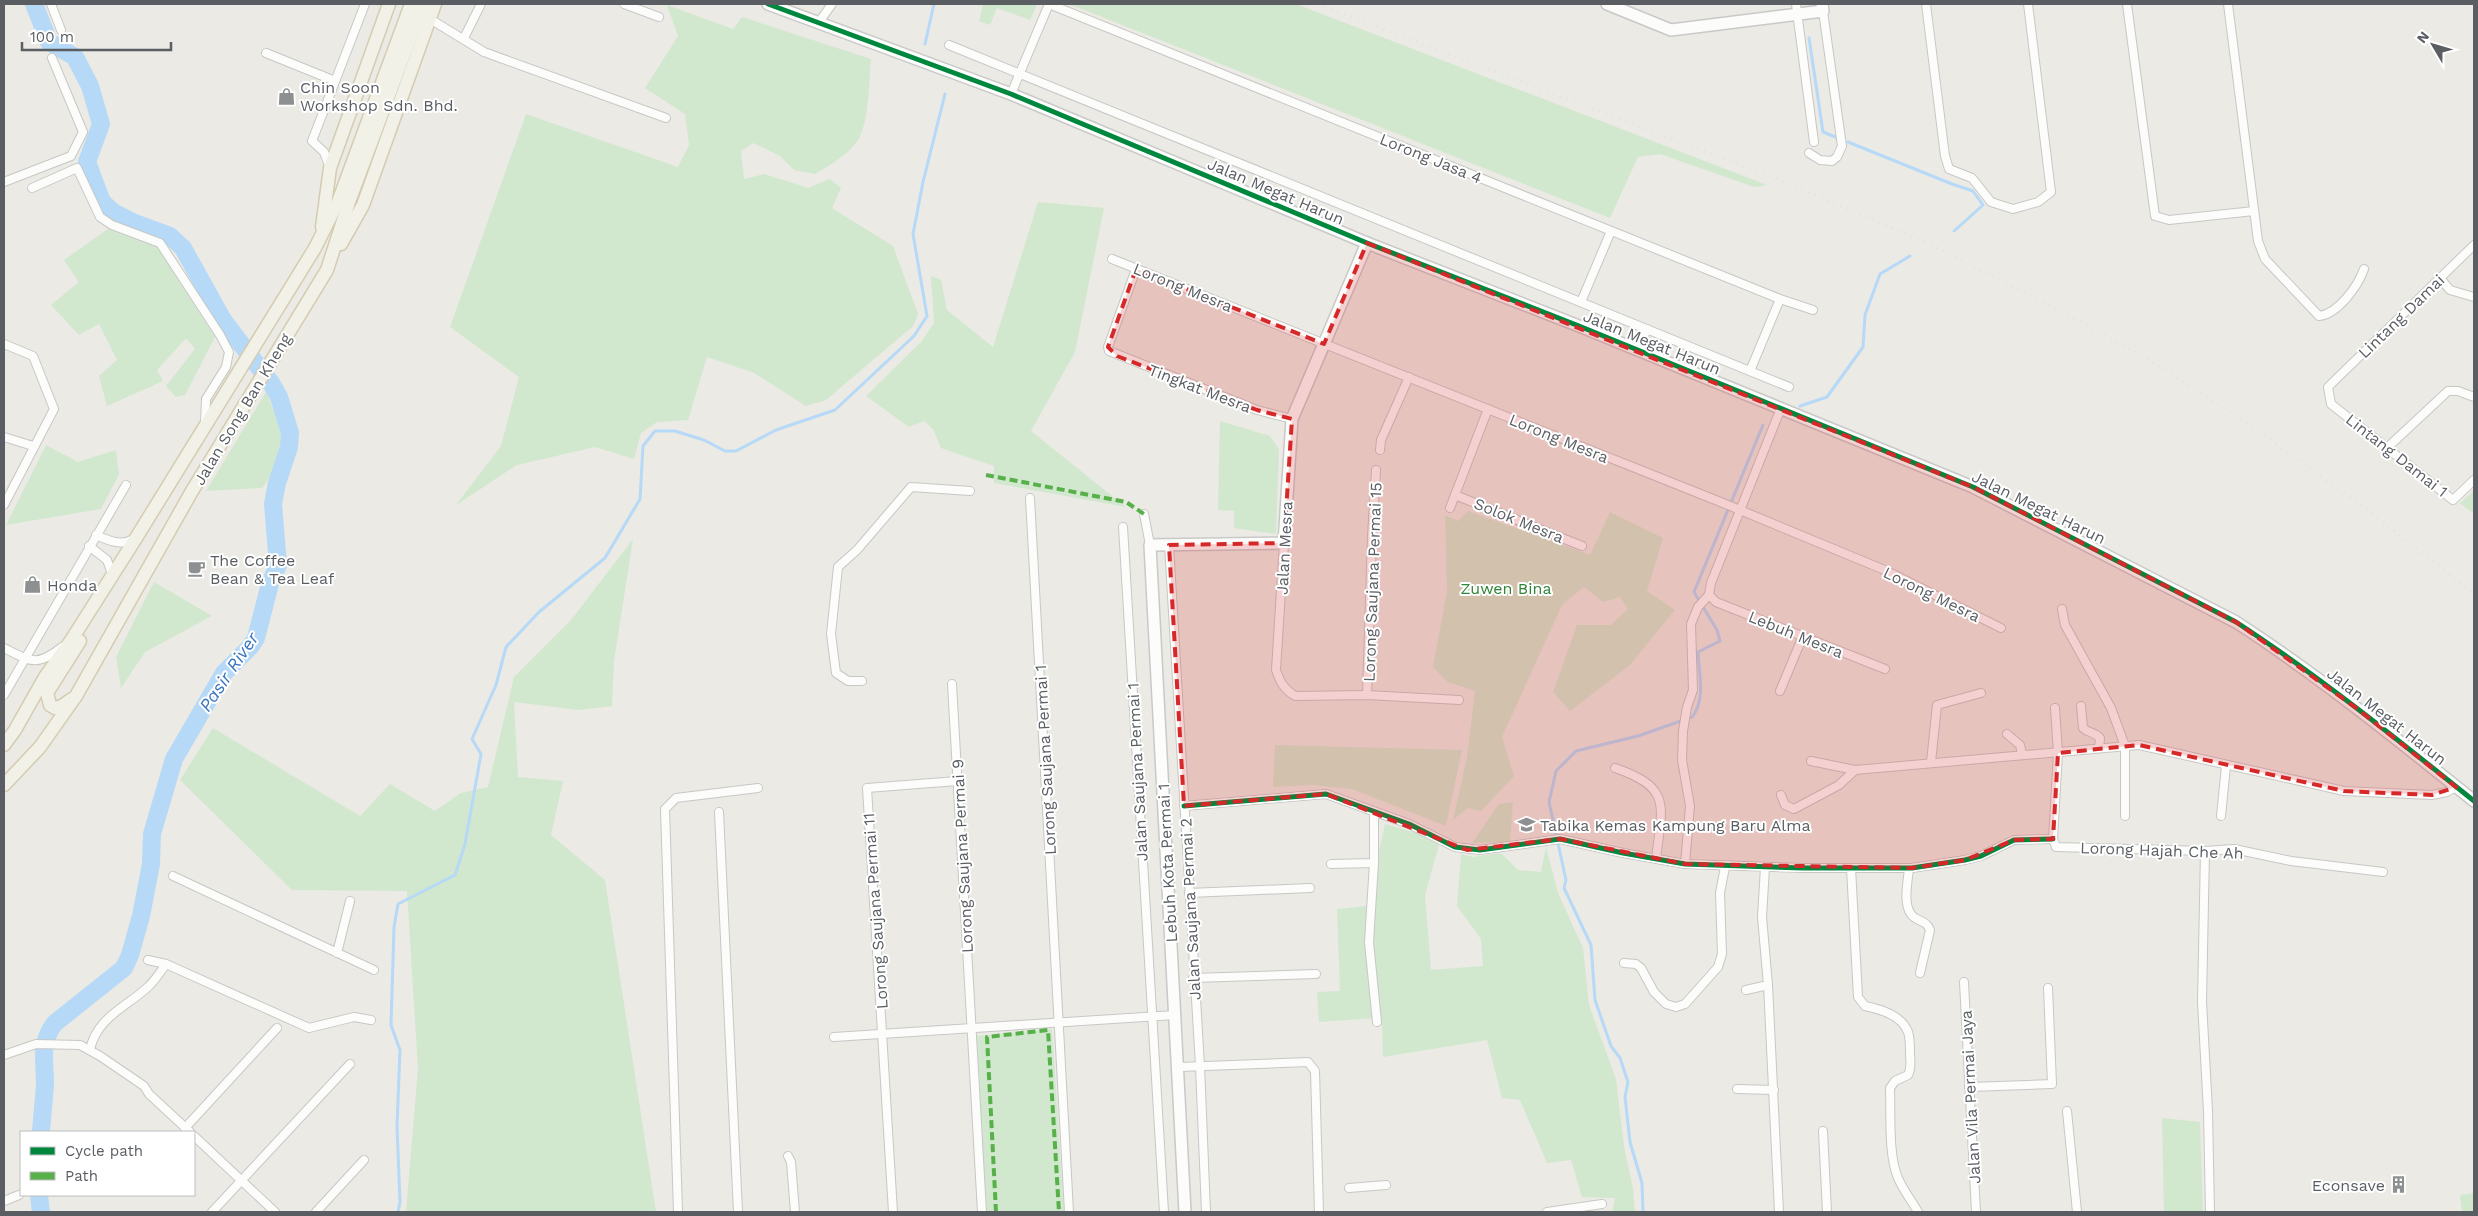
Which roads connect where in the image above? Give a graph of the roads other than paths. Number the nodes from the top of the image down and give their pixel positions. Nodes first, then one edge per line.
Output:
1 (51, 4) edge
2 (365, 4) edge
3 (390, 4) edge
4 (411, 4) edge
5 (423, 4) edge
6 (436, 4) edge
7 (481, 4) edge
8 (624, 4) edge
9 (768, 4) edge
10 (832, 4) edge
11 (1049, 4) edge
12 (1607, 4) edge
13 (1926, 4) edge
14 (2028, 4) edge
15 (2127, 4) edge
16 (2228, 4) edge
17 (1823, 7) edge
18 (1796, 8) edge
19 (659, 17) dead end
20 (430, 19) junction
21 (819, 22) junction
22 (61, 30) dead end
23 (464, 38) junction
24 (949, 45) dead end
25 (266, 53) dead end
26 (52, 58) dead end
27 (1020, 74) junction
28 (335, 81) junction
29 (1011, 94) junction
30 (666, 118) dead end
31 (1814, 142) dead end
32 (337, 146) junction
33 (324, 152) junction
34 (1809, 153) dead end
35 (330, 168) junction
36 (4, 181) edge
37 (32, 188) dead end
38 (344, 202) junction
39 (2254, 211) junction
40 (1611, 231) junction
41 (321, 237) junction
42 (1367, 243) junction
43 (2474, 245) edge
44 (1112, 259) dead end
45 (1136, 269) junction
46 (2364, 269) dead end
47 (326, 270) junction
48 (2440, 278) junction
49 (2474, 297) edge
50 (1780, 299) junction
51 (1581, 302) junction
52 (1814, 310) dead end
53 (1647, 329) junction
54 (4, 344) edge
55 (1324, 344) junction
56 (1638, 350) junction
57 (1750, 371) junction
58 (1408, 377) junction
59 (1789, 387) dead end
60 (2328, 387) joint
61 (2474, 397) edge
62 (1781, 408) junction
63 (1488, 409) junction
64 (1292, 419) junction
65 (205, 424) junction
66 (4, 437) edge
67 (33, 446) junction
68 (2388, 448) junction
69 (1380, 450) dead end
70 (1376, 470) dead end
71 (2474, 480) edge
72 (126, 485) dead end
73 (970, 490) dead end
74 (1455, 495) junction
75 (1030, 498) dead end
76 (4, 505) edge
77 (1450, 508) dead end
78 (1736, 509) junction
79 (1144, 514) dead end
80 (1123, 527) dead end
81 (96, 535) junction
82 (136, 538) junction
83 (1284, 544) junction
84 (1150, 545) junction
85 (1169, 545) junction
86 (89, 546) junction
87 (1582, 546) dead end
88 (122, 560) junction
89 (112, 574) junction
90 (1709, 595) junction
91 (2062, 609) dead end
92 (2001, 628) dead end
93 (1803, 636) junction
94 (72, 639) junction
95 (4, 648) edge
96 (25, 659) junction
97 (1885, 669) dead end
98 (862, 681) dead end
99 (952, 684) dead end
100 (1780, 691) dead end
101 (1982, 693) dead end
102 (1367, 694) junction
103 (4, 695) edge
104 (76, 696) junction
105 (1459, 700) dead end
106 (2081, 706) dead end
107 (2055, 708) dead end
108 (2007, 734) dead end
109 (4, 745) edge
110 (2124, 746) junction
111 (2099, 748) junction
112 (2058, 753) junction
113 (2022, 754) junction
114 (1811, 761) dead end
115 (1931, 762) junction
116 (2226, 766) junction
117 (1615, 768) dead end
118 (1854, 770) junction
119 (957, 781) junction
120 (4, 785) edge
121 (2456, 787) junction
122 (758, 788) dead end
123 (1781, 795) dead end
124 (2474, 801) edge
125 (1184, 806) junction
126 (718, 812) dead end
127 (1374, 812) junction
128 (2125, 816) dead end
129 (2220, 816) dead end
130 (2053, 839) junction
131 (2205, 851) junction
132 (1656, 859) junction
133 (1374, 863) junction
134 (1331, 864) dead end
135 (1685, 864) junction
136 (1725, 867) junction
137 (1765, 868) junction
138 (1851, 868) junction
139 (1909, 868) junction
140 (2383, 872) dead end
141 (173, 876) dead end
142 (1310, 888) dead end
143 (1189, 892) junction
144 (350, 901) dead end
145 (338, 953) junction
146 (148, 960) dead end
147 (1624, 963) dead end
148 (166, 964) junction
149 (374, 970) dead end
150 (1920, 973) dead end
151 (1316, 974) dead end
152 (1193, 978) junction
153 (1964, 982) dead end
154 (1768, 985) junction
155 (2048, 988) dead end
156 (1746, 990) dead end
157 (1175, 1015) junction
158 (1152, 1017) junction
159 (371, 1020) dead end
160 (1060, 1022) junction
161 (1377, 1022) dead end
162 (277, 1028) dead end
163 (972, 1028) junction
164 (883, 1034) junction
165 (834, 1037) dead end
166 (90, 1049) junction
167 (4, 1055) edge
168 (350, 1064) dead end
169 (1200, 1066) junction
170 (1179, 1067) junction
171 (1969, 1087) junction
172 (1737, 1089) dead end
173 (1774, 1090) junction
174 (2067, 1111) dead end
175 (187, 1130) edge
176 (1823, 1130) dead end
177 (195, 1137) edge
178 (788, 1156) dead end
179 (364, 1160) dead end
180 (242, 1182) junction
181 (1386, 1185) dead end
182 (1349, 1188) dead end
183 (19, 1195) dead end
184 (4, 1201) edge
185 (1602, 1204) dead end
186 (212, 1212) edge
187 (275, 1212) edge
188 (316, 1212) edge
189 (678, 1212) edge
190 (738, 1212) edge
191 (795, 1212) edge
192 (893, 1212) edge
193 (982, 1212) edge
194 (1069, 1212) edge
195 (1164, 1212) edge
196 (1185, 1212) edge
197 (1206, 1212) edge
198 (1319, 1212) edge
199 (1547, 1212) edge
200 (1780, 1212) edge
201 (1827, 1212) edge
202 (1918, 1212) edge
203 (1976, 1212) edge
204 (2077, 1212) edge
205 (2210, 1212) edge

1 - 22 street
2 - 28 street
3 - 32 main road
4 - 38 main road, Jalan Song Ban Kheng
5 - 38 main road, Jalan Song Ban Kheng
6 - 20 main road
7 - 23 street
8 - 19 street
9 - 21 street, Jalan Megat Harun
10 - 21 street
11 - 27 street
11 - 40 street, Lorong Jasa 4
12 - 18 street
13 - 14 street
15 - 39 street
16 - 39 street
17 - 18 street
17 - 34 street
18 - 31 street
20 - 23 street
20 - 47 main road
21 - 29 street, Jalan Megat Harun
23 - 30 street
24 - 27 street, Jalan Megat Harun
25 - 28 street
26 - 36 street
27 - 29 street
27 - 51 street, Jalan Megat Harun
28 - 33 street
29 - 42 street, Jalan Megat Harun
32 - 33 street
32 - 35 main road
33 - 35 street
35 - 41 main road
37 - 65 street
38 - 41 main road, Jalan Song Ban Kheng
38 - 47 main road, Jalan Song Ban Kheng
39 - 46 street
40 - 50 street, Lorong Jasa 4
40 - 51 street
41 - 65 main road, Jalan Song Ban Kheng
42 - 55 street, Jalan Mesra
42 - 56 street, Jalan Megat Harun
43 - 48 street, Lintang Damai
44 - 45 street, Lorong Mesra
45 - 55 street, Lorong Mesra
45 - 64 street, Tingkat Mesra
47 - 104 main road, Jalan Song Ban Kheng
48 - 49 street
48 - 60 street, Lintang Damai
50 - 52 street, Lorong Jasa 4
50 - 57 street
51 - 53 street, Jalan Megat Harun
53 - 56 street
53 - 57 street, Jalan Megat Harun
54 - 67 street
55 - 58 street, Lorong Mesra
55 - 64 street, Jalan Mesra
56 - 62 street, Jalan Megat Harun
57 - 59 street, Jalan Megat Harun
58 - 63 street, Lorong Mesra
58 - 69 street
60 - 68 street, Lintang Damai 1
61 - 68 street
62 - 78 street
62 - 121 street, Jalan Megat Harun
63 - 74 street, Solok Mesra
63 - 78 street, Lorong Mesra
64 - 83 street, Jalan Mesra
65 - 82 main road, Jalan Song Ban Kheng
66 - 67 street
67 - 76 street
68 - 71 street, Lintang Damai 1
70 - 102 street, Lorong Saujana Permai 15
72 - 81 street
73 - 98 street
74 - 77 street, Solok Mesra
74 - 87 street, Solok Mesra
75 - 160 street, Lorong Saujana Permai 1
78 - 90 street
78 - 92 street, Lorong Mesra
79 - 84 street, Lebuh Kota Permai 1
80 - 158 street, Jalan Saujana Permai 1
81 - 82 street
81 - 86 street
82 - 88 main road, Jalan Song Ban Kheng
83 - 85 street
83 - 102 street, Jalan Mesra
84 - 85 street
84 - 157 street, Lebuh Kota Permai 1
85 - 125 street, Jalan Saujana Permai 2
86 - 89 street
86 - 96 street
88 - 89 main road, Jalan Song Ban Kheng
88 - 104 main road
89 - 94 main road, Jalan Song Ban Kheng
90 - 93 street, Lebuh Mesra
90 - 135 street
91 - 110 street
93 - 97 street, Lebuh Mesra
93 - 100 street
94 - 96 street
94 - 109 main road, Jalan Song Ban Kheng
95 - 96 street
96 - 103 street
99 - 119 street, Lorong Saujana Permai 9
101 - 115 street
102 - 105 street, Jalan Mesra
104 - 120 main road, Jalan Song Ban Kheng
106 - 111 street
107 - 112 street
108 - 113 street
110 - 111 street
110 - 116 street
110 - 128 street
111 - 112 street
112 - 113 street
112 - 130 street
113 - 115 street
114 - 118 street
115 - 118 street
116 - 121 street
116 - 129 street
117 - 132 street
118 - 123 street
119 - 163 street, Lorong Saujana Permai 9
119 - 164 street, Lorong Saujana Permai 11
121 - 124 street, Jalan Megat Harun
122 - 189 street
125 - 127 street
125 - 143 street, Jalan Saujana Permai 2
126 - 190 street
127 - 132 street
127 - 133 street
130 - 131 street, Lorong Hajah Che Ah
130 - 139 street
131 - 140 street, Lorong Hajah Che Ah
131 - 205 street
132 - 135 street
133 - 134 street
133 - 161 street
135 - 136 street
136 - 137 street
136 - 147 street
137 - 138 street
137 - 154 street
138 - 139 street
138 - 202 street
139 - 150 street
141 - 145 street
142 - 143 street
143 - 152 street, Jalan Saujana Permai 2
144 - 145 street
145 - 149 street
146 - 148 street
148 - 159 street
148 - 166 street
151 - 152 street
152 - 169 street, Jalan Saujana Permai 2
153 - 171 street, Jalan Vila Permai Jaya
154 - 156 street
154 - 173 street
155 - 171 street
157 - 158 street
157 - 170 street, Lebuh Kota Permai 1
158 - 160 street
158 - 195 street
160 - 163 street
160 - 194 street, Lorong Saujana Permai 1
162 - 175 street
163 - 164 street
163 - 193 street, Lorong Saujana Permai 9
164 - 165 street
164 - 192 street, Lorong Saujana Permai 11
166 - 167 street
166 - 175 street
168 - 180 street
169 - 170 street
169 - 197 street, Jalan Saujana Permai 2
169 - 198 street
170 - 196 street, Lebuh Kota Permai 1
171 - 203 street, Jalan Vila Permai Jaya
172 - 173 street
173 - 200 street
174 - 204 street
176 - 201 street
177 - 180 street
178 - 191 street
179 - 188 street
180 - 186 street
180 - 187 street
181 - 182 street
183 - 184 street
185 - 199 street

